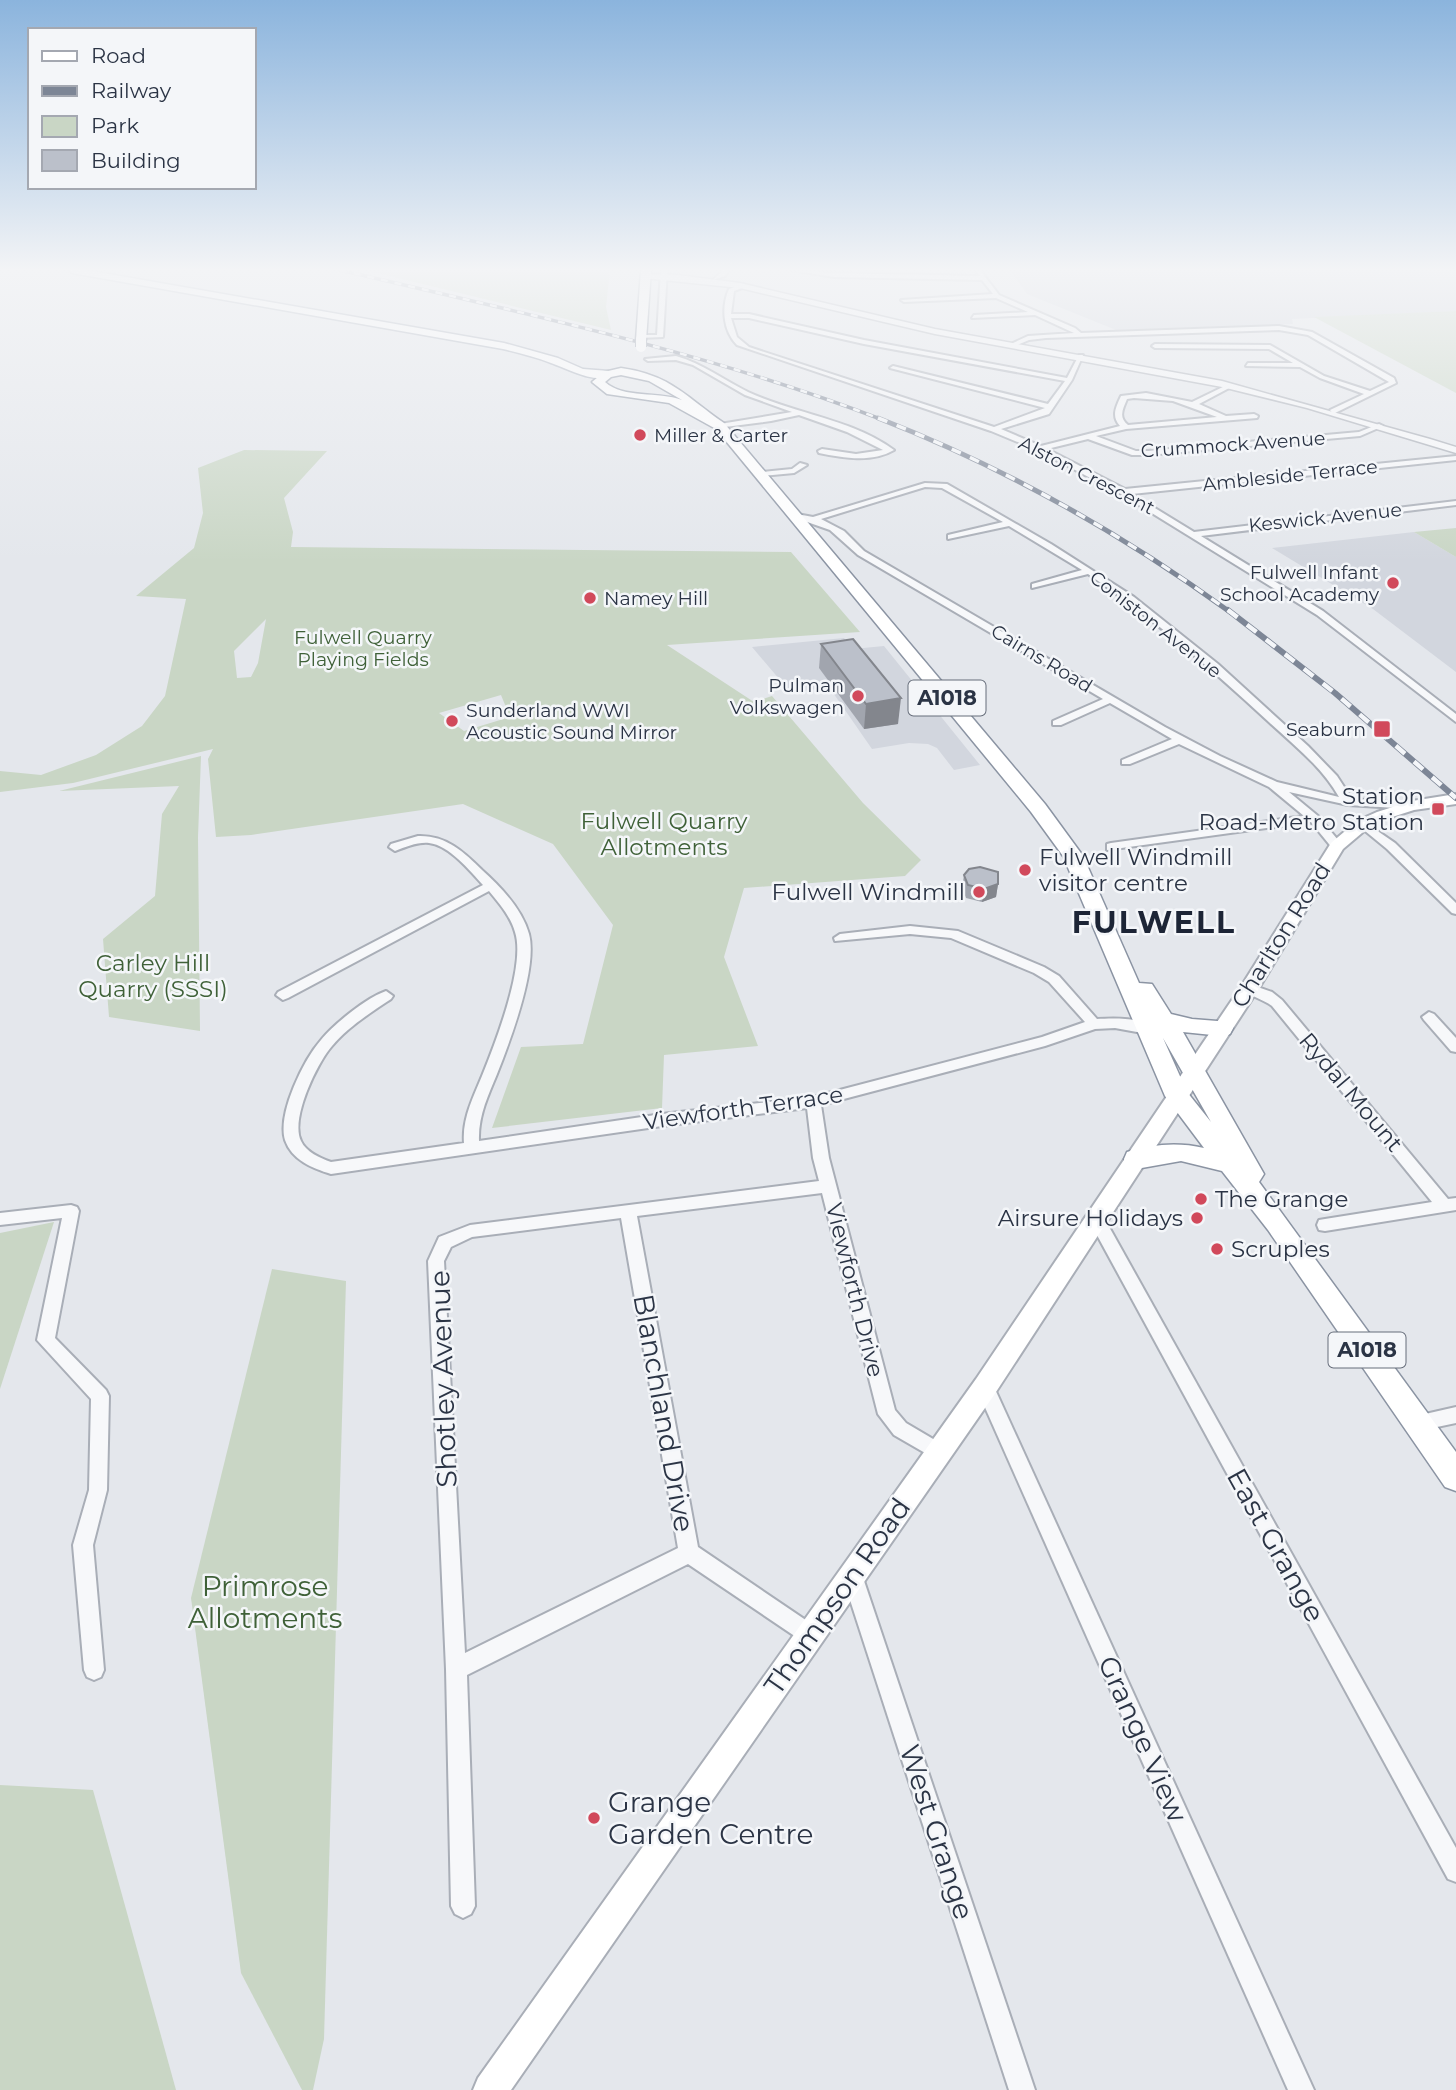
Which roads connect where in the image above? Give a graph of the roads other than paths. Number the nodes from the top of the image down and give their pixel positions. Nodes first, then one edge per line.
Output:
1 (571, 368) edge
2 (633, 368) edge
3 (648, 368) edge
4 (700, 368) edge
5 (807, 368) edge
6 (892, 368) dead end
7 (995, 368) edge
8 (1075, 368) edge
9 (1141, 368) edge
10 (1305, 368) edge
11 (1371, 368) edge
12 (581, 372) junction
13 (622, 372) junction
14 (609, 374) junction
15 (651, 377) junction
16 (1069, 380) junction
17 (663, 383) junction
18 (599, 385) junction
19 (1229, 386) junction
20 (636, 394) junction
21 (1371, 394) junction
22 (1192, 405) junction
23 (1050, 407) junction
24 (1334, 412) junction
25 (797, 413) junction
26 (704, 415) junction
27 (1254, 416) dead end
28 (1225, 418) junction
29 (720, 426) junction
30 (1379, 426) junction
31 (1126, 427) junction
32 (994, 429) junction
33 (1088, 436) junction
34 (1040, 448) junction
35 (1456, 450) edge
36 (822, 451) dead end
37 (1456, 458) edge
38 (803, 465) dead end
39 (761, 474) junction
40 (1124, 492) junction
41 (1456, 503) edge
42 (1012, 523) junction
43 (815, 527) junction
44 (841, 534) junction
45 (1195, 534) junction
46 (951, 537) dead end
47 (1088, 571) junction
48 (1035, 586) dead end
49 (1111, 699) junction
50 (1456, 719) edge
51 (1057, 723) dead end
52 (1179, 740) junction
53 (1126, 762) dead end
54 (1273, 785) junction
55 (1450, 799) edge
56 (1348, 802) junction
57 (1412, 806) junction
58 (1314, 818) junction
59 (1363, 824) junction
60 (1111, 846) dead end
61 (1337, 846) junction
62 (396, 848) dead end
63 (492, 885) junction
64 (1456, 910) edge
65 (840, 939) dead end
66 (1249, 989) junction
67 (284, 995) dead end
68 (386, 996) dead end
69 (1429, 1017) dead end
70 (1094, 1024) junction
71 (1155, 1024) junction
72 (1222, 1028) junction
73 (1456, 1047) edge
74 (1194, 1069) junction
75 (1177, 1096) junction
76 (813, 1102) junction
77 (472, 1147) junction
78 (1136, 1159) junction
79 (1230, 1163) junction
80 (828, 1186) junction
81 (1450, 1204) edge
82 (628, 1212) junction
83 (0, 1219) edge
84 (1097, 1220) junction
85 (1277, 1223) junction
86 (1325, 1225) dead end
87 (985, 1387) junction
88 (1456, 1415) edge
89 (1419, 1423) junction
90 (939, 1452) junction
91 (1456, 1477) edge
92 (689, 1553) junction
93 (852, 1574) junction
94 (809, 1634) junction
95 (456, 1669) junction
96 (94, 1670) dead end
97 (1456, 1871) edge
98 (463, 1906) dead end
99 (490, 2090) edge
100 (1022, 2090) edge
101 (1301, 2090) edge

1 - 12 main road
2 - 13 main road
3 - 15 main road
4 - 25 street
5 - 32 street, Alston Crescent
6 - 23 street
7 - 16 street
8 - 16 street
9 - 19 street
10 - 21 street
11 - 21 street
12 - 14 main road
12 - 18 main road
13 - 14 main road
13 - 15 main road
14 - 18 main road
15 - 17 main road
16 - 23 street
17 - 20 main road
17 - 26 main road, A1018
18 - 20 main road
19 - 22 street
19 - 24 street
20 - 26 main road, A1018
21 - 24 street
22 - 28 street
22 - 31 street
23 - 32 street
24 - 30 street
25 - 29 street
25 - 36 street
26 - 29 main road, A1018
27 - 28 street
28 - 31 street
29 - 39 main road, A1018
30 - 33 street, Crummock Avenue
30 - 35 street
31 - 33 street
32 - 34 street, Alston Crescent
33 - 34 street
34 - 40 street, Alston Crescent
37 - 40 street, Ambleside Terrace
38 - 39 street
39 - 43 main road, A1018
40 - 45 street, Alston Crescent
41 - 45 street, Keswick Avenue
42 - 43 street, Coniston Avenue
42 - 46 street
42 - 47 street, Coniston Avenue
43 - 44 street
43 - 44 street, Cairns Road
43 - 71 main road, A1018
44 - 49 street, Cairns Road
45 - 50 street, Alston Crescent
47 - 48 street
47 - 56 street, Coniston Avenue
49 - 51 street
49 - 52 street, Cairns Road
52 - 53 street
52 - 54 street, Cairns Road
54 - 56 street, Cairns Road
54 - 58 street, Cairns Road
55 - 57 main road, Charlton Road
56 - 57 street, Cairns Road
57 - 59 main road, Charlton Road
58 - 60 street
58 - 61 street, Cairns Road
59 - 61 main road, Charlton Road
59 - 64 street
61 - 66 main road, Charlton Road
62 - 63 street
63 - 67 street
63 - 77 street
65 - 70 street
66 - 72 main road, Charlton Road
66 - 81 street, Rydal Mount
68 - 77 street, Viewforth Terrace
69 - 73 street
70 - 71 street, Viewforth Terrace
70 - 76 street, Viewforth Terrace
71 - 72 main road
71 - 74 main road, A1018
71 - 75 main road, A1018
72 - 74 main road, Charlton Road
74 - 75 main road, Charlton Road
74 - 85 main road, A1018
75 - 78 main road, Thompson Road
75 - 79 main road, A1018
76 - 77 street, Viewforth Terrace
76 - 80 street, Viewforth Drive
78 - 79 main road
78 - 84 main road, Thompson Road
79 - 85 main road, A1018
80 - 82 street, Shotley Avenue
80 - 90 street, Viewforth Drive
81 - 86 street
82 - 92 street, Blanchland Drive
82 - 95 street, Shotley Avenue
83 - 96 street
84 - 87 main road, Thompson Road
84 - 97 street, East Grange
85 - 89 main road, A1018
87 - 90 main road, Thompson Road
87 - 101 street, Grange View
88 - 89 street
89 - 91 main road, A1018
90 - 93 main road, Thompson Road
92 - 94 street, Blanchland Drive
92 - 95 street
93 - 94 main road, Thompson Road
93 - 100 street, West Grange
94 - 99 main road, Thompson Road
95 - 98 street, Shotley Avenue

